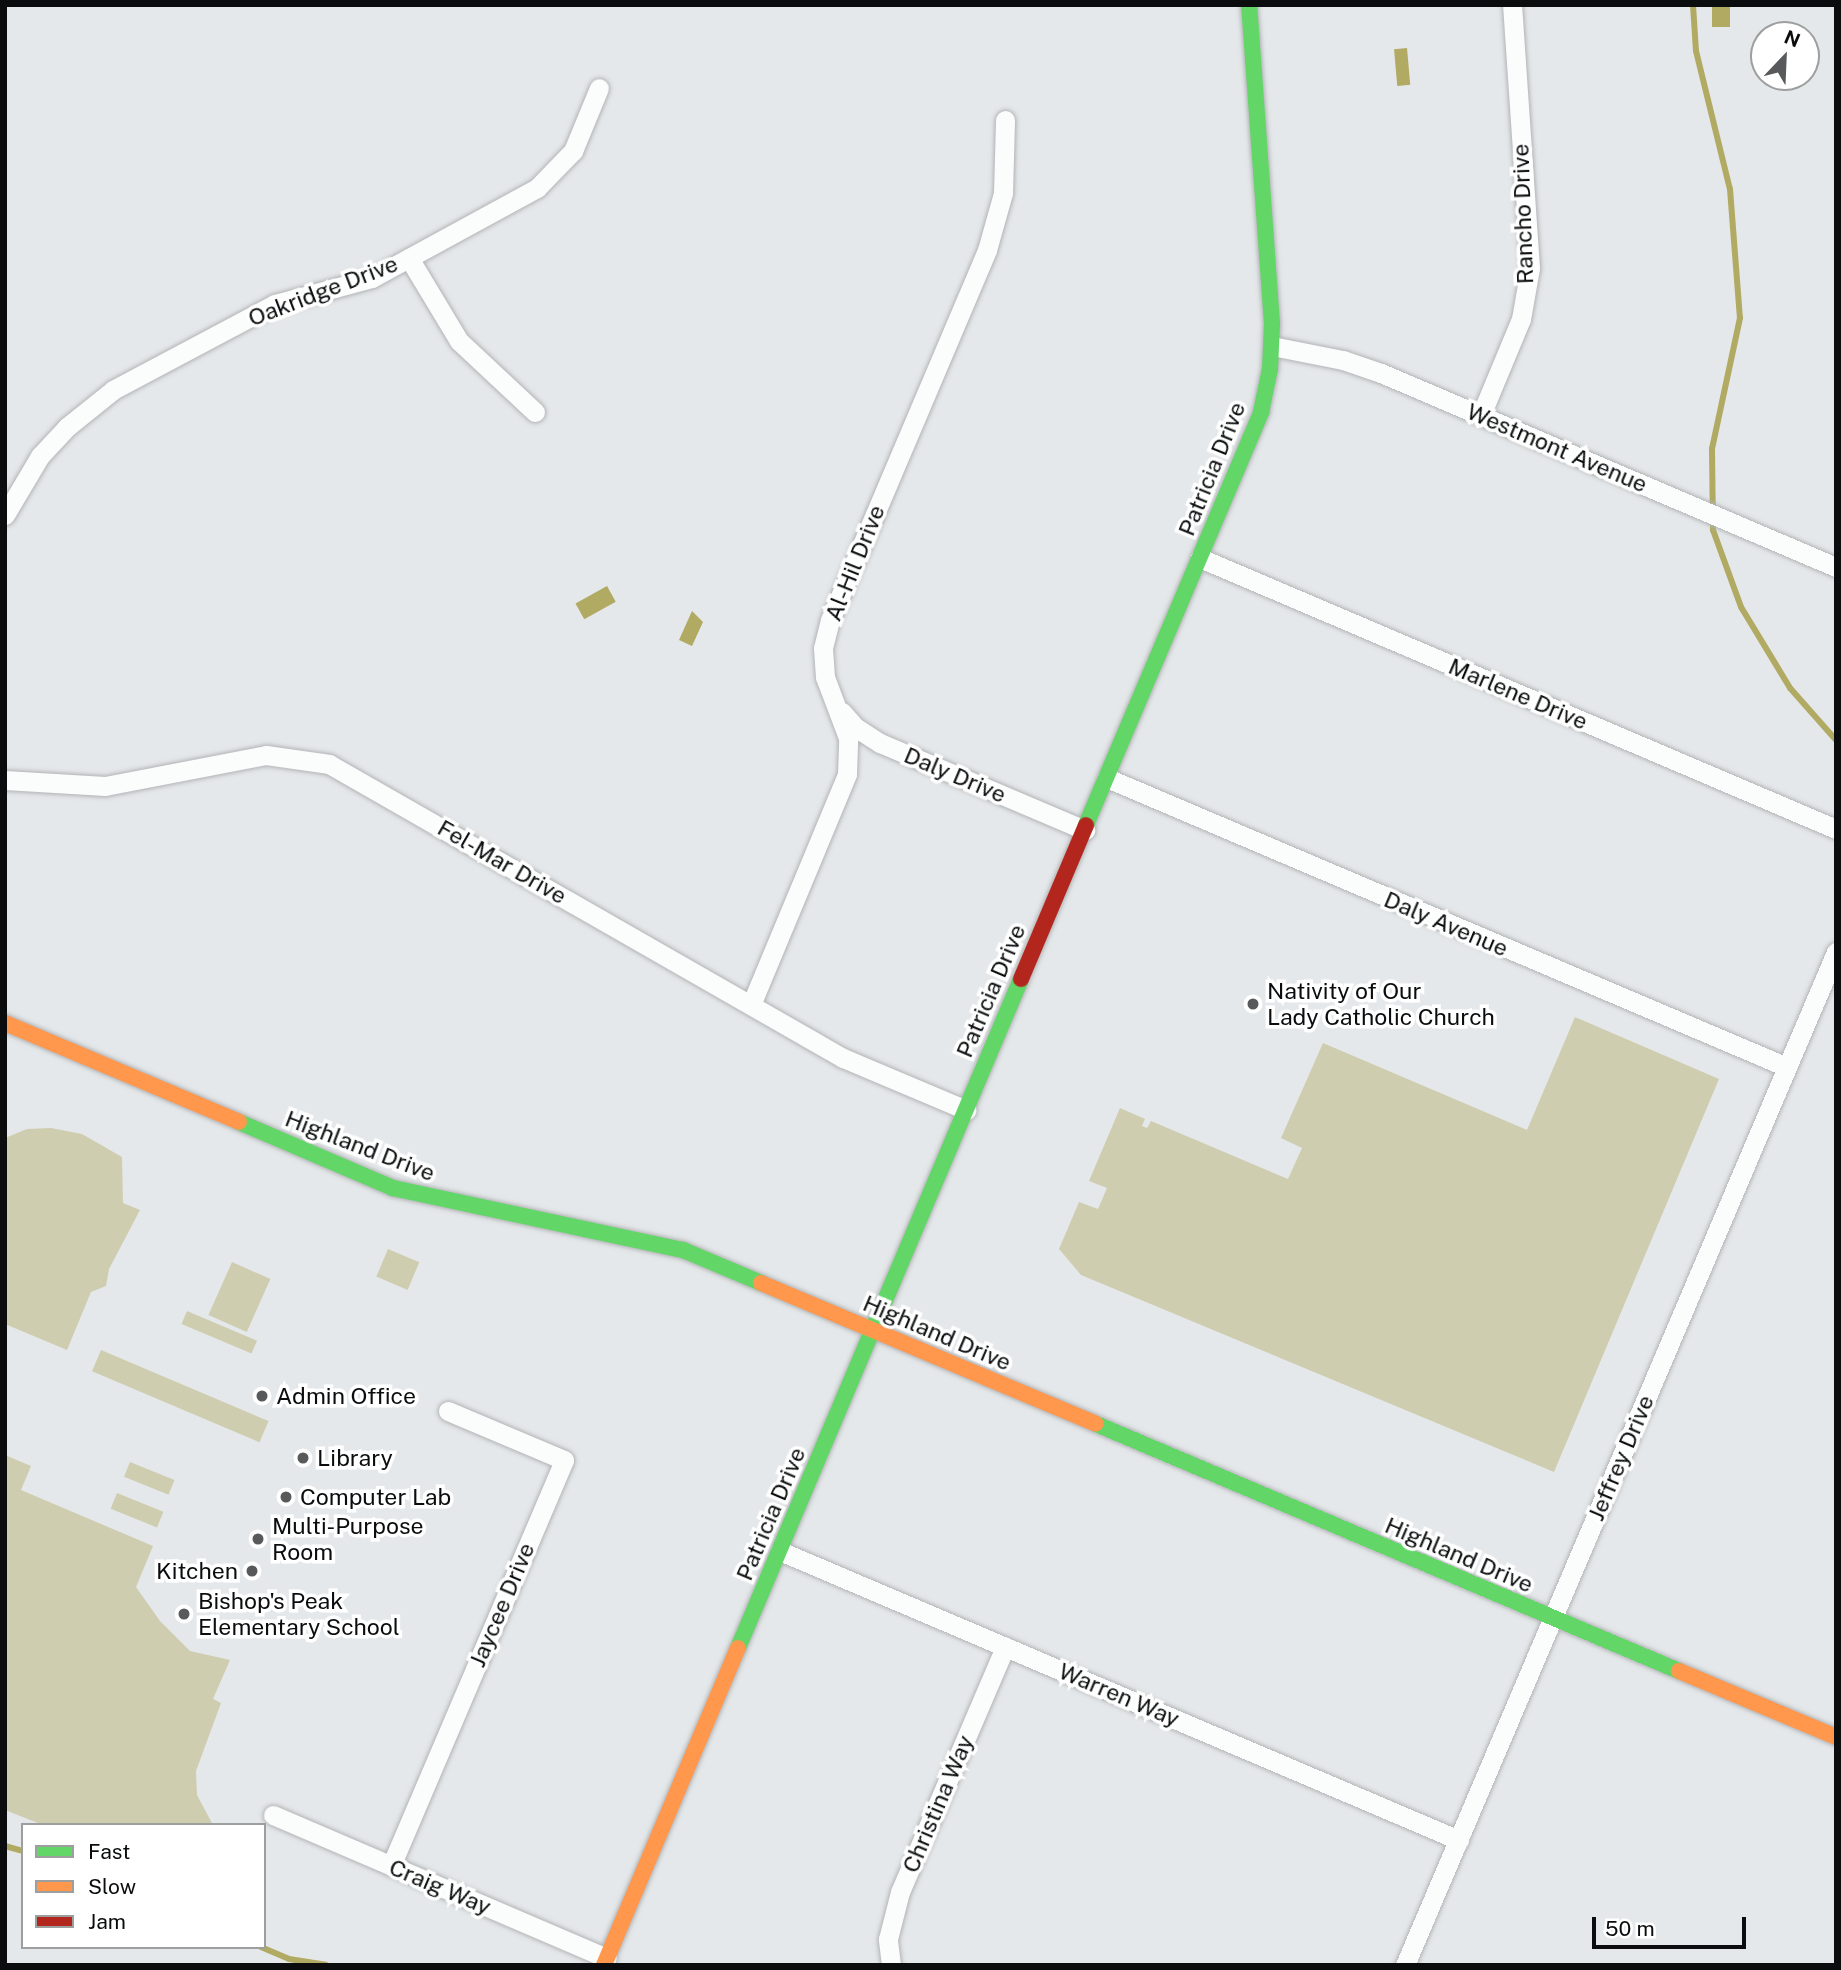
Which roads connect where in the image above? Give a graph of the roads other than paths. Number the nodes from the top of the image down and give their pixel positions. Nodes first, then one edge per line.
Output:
1 (1249, 5) edge
2 (1512, 5) edge
3 (599, 88) dead end
4 (1005, 120) dead end
5 (409, 258) junction
6 (1272, 346) junction
7 (535, 412) dead end
8 (1481, 415) junction
9 (5, 515) edge
10 (1200, 558) junction
11 (1836, 567) edge
12 (836, 705) junction
13 (1107, 778) junction
14 (5, 780) edge
15 (1836, 829) edge
16 (1084, 830) junction
17 (1836, 952) edge
18 (751, 1005) junction
19 (5, 1023) edge
20 (1787, 1067) junction
21 (966, 1110) junction
22 (872, 1330) junction
23 (448, 1411) dead end
24 (780, 1551) junction
25 (1552, 1619) junction
26 (1005, 1647) junction
27 (1836, 1737) edge
28 (273, 1815) dead end
29 (1459, 1840) junction
30 (391, 1866) junction
31 (606, 1961) edge
32 (891, 1965) edge
33 (1405, 1965) edge

1 - 6 street, Patricia Drive
2 - 8 street, Rancho Drive
3 - 5 street, Oakridge Drive
4 - 12 street, Al-Hil Drive
5 - 7 street
5 - 9 street, Oakridge Drive
6 - 8 street, Westmont Avenue
6 - 10 street, Patricia Drive
8 - 11 street, Westmont Avenue
10 - 13 street, Patricia Drive
10 - 15 street, Marlene Drive
12 - 16 street, Daly Drive
12 - 18 street, Al-Hil Drive
13 - 16 street, Patricia Drive
13 - 20 street, Daly Avenue
14 - 18 street, Fel-Mar Drive
16 - 21 street, Patricia Drive
17 - 20 street, Jeffrey Drive
18 - 21 street, Fel-Mar Drive
19 - 22 street, Highland Drive
20 - 25 street, Jeffrey Drive
21 - 22 street, Patricia Drive
22 - 24 street, Patricia Drive
22 - 25 street, Highland Drive
23 - 30 street, Jaycee Drive
24 - 26 street, Warren Way
24 - 31 street, Patricia Drive
25 - 27 street, Highland Drive
25 - 29 street, Jeffrey Drive
26 - 29 street, Warren Way
26 - 32 street, Christina Way
28 - 30 street, Craig Way
29 - 33 street, Jeffrey Drive
30 - 31 street, Craig Way

